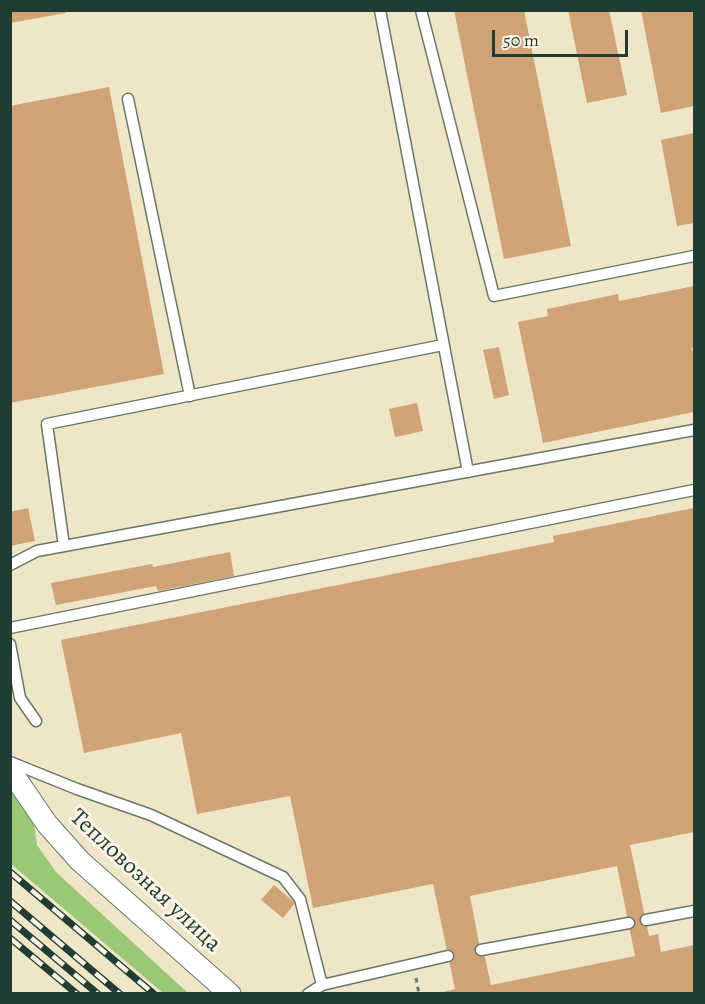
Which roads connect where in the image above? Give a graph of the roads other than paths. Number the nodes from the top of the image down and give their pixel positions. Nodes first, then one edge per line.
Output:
1 (380, 10) edge
2 (421, 10) edge
3 (128, 99) dead end
4 (694, 256) edge
5 (443, 345) junction
6 (190, 396) junction
7 (694, 430) edge
8 (468, 472) junction
9 (694, 490) edge
10 (64, 546) junction
11 (10, 565) edge
12 (10, 628) edge
13 (10, 644) edge
14 (36, 721) dead end
15 (10, 762) edge
16 (10, 770) edge
17 (694, 910) edge
18 (646, 920) dead end
19 (628, 923) dead end
20 (481, 950) dead end
21 (448, 956) dead end
22 (322, 985) junction
23 (230, 993) edge
24 (308, 993) edge

1 - 5 lane
2 - 4 lane
3 - 6 lane
5 - 6 lane
5 - 8 lane
6 - 10 lane
7 - 8 lane
8 - 10 lane
9 - 12 lane
10 - 11 lane
13 - 14 lane
15 - 22 lane
16 - 23 street, Тепловозная улица
17 - 18 lane
19 - 20 lane
21 - 22 lane
22 - 24 lane

